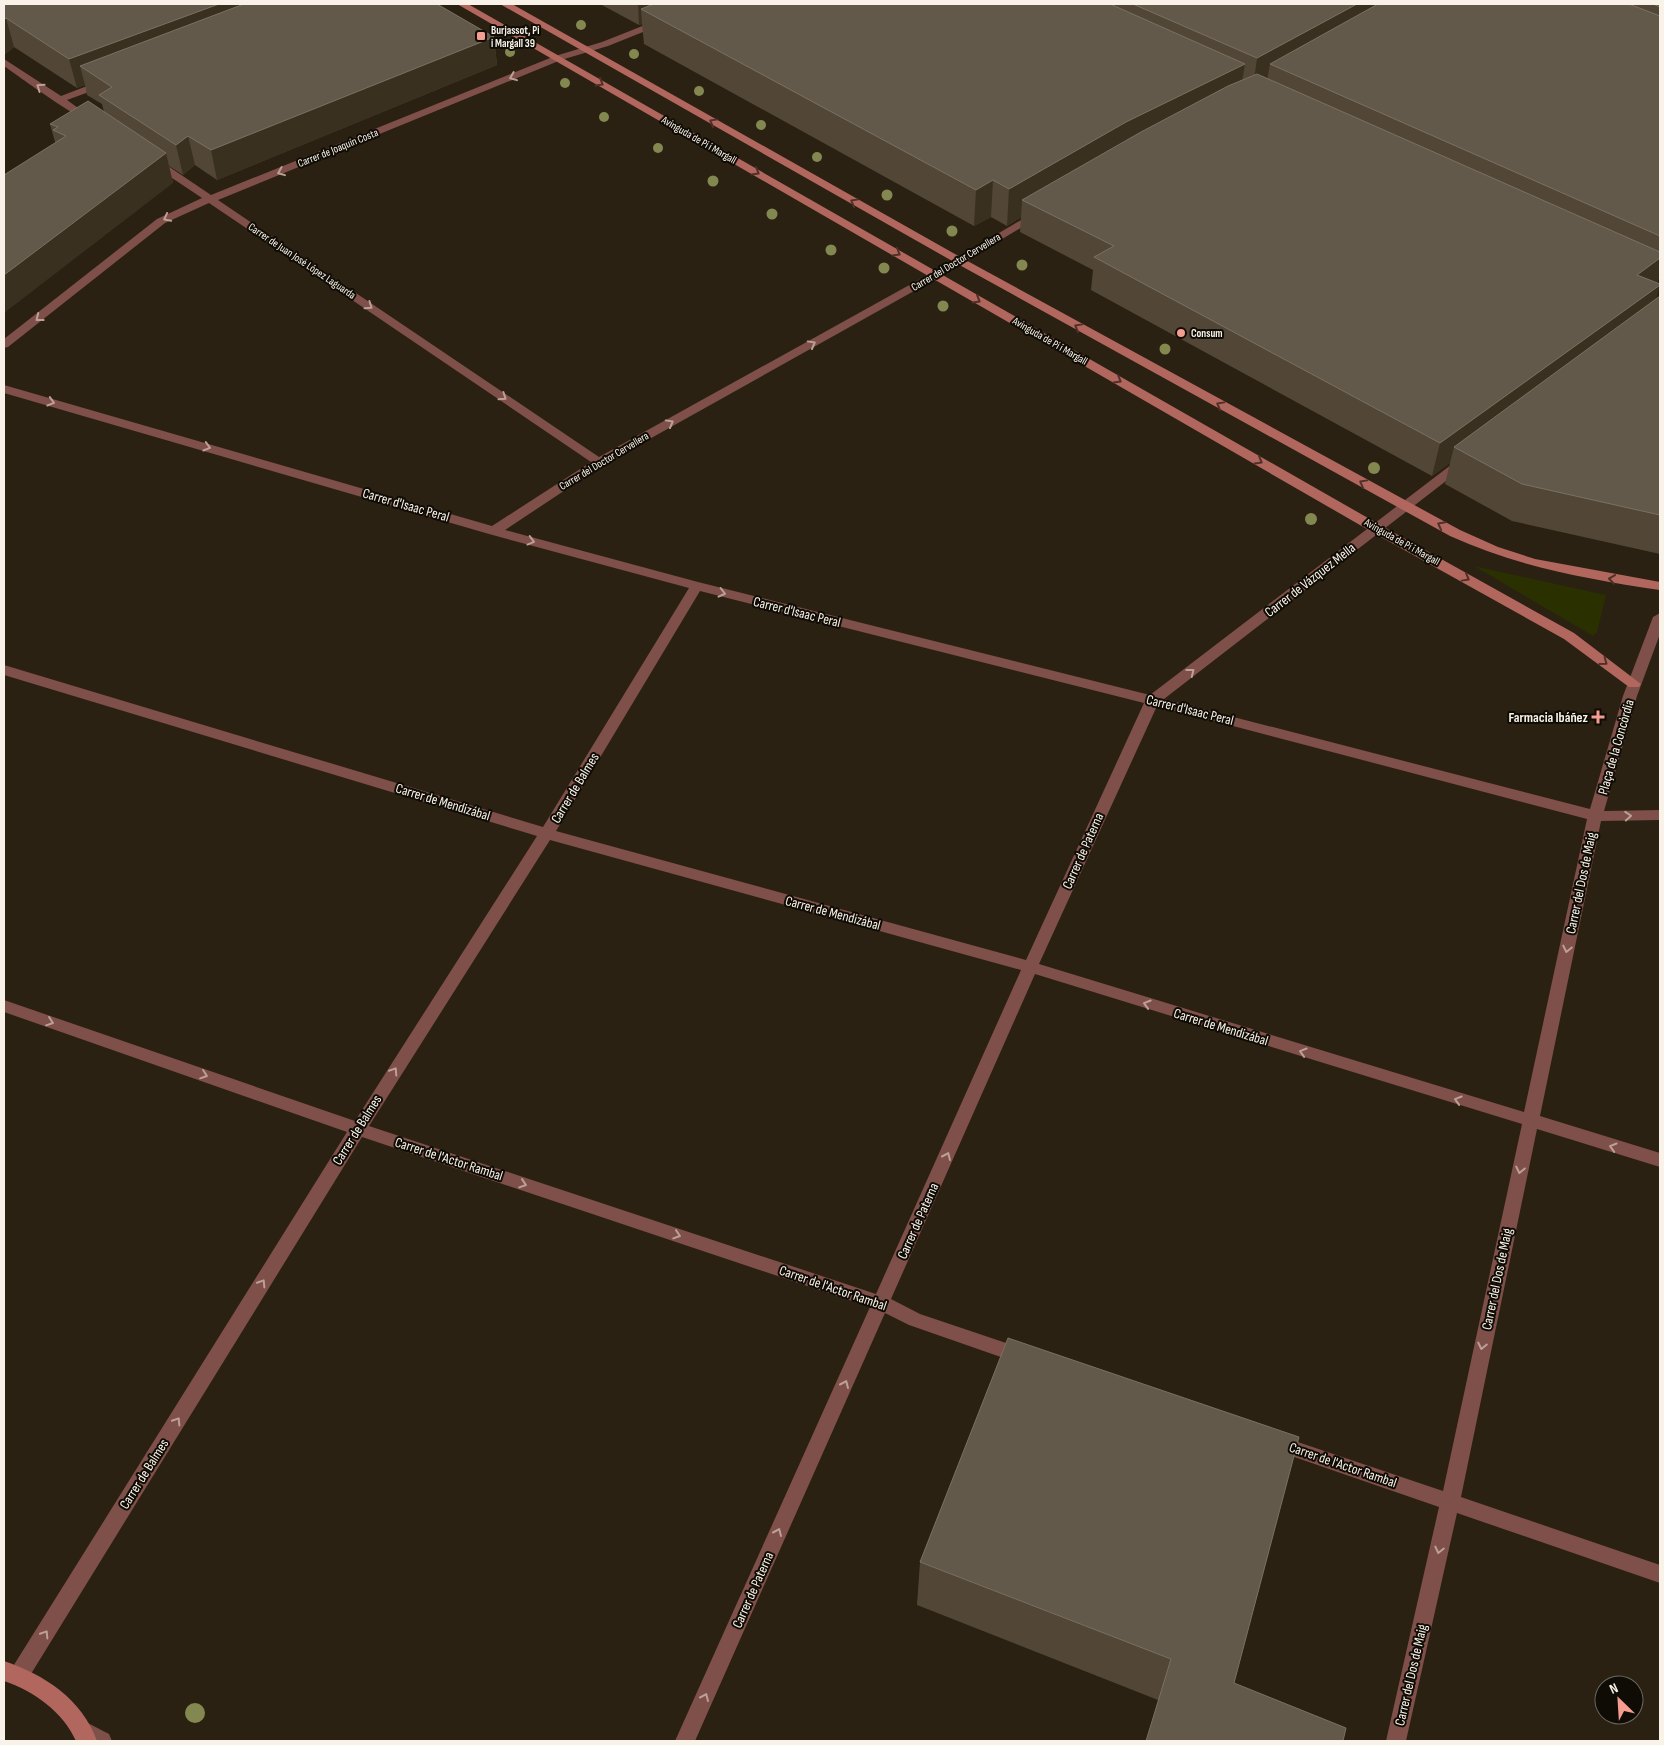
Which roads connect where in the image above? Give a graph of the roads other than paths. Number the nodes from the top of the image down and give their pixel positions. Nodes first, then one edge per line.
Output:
1 (462, 4) edge
2 (505, 4) edge
3 (667, 19) edge
4 (585, 49) junction
5 (558, 58) junction
6 (4, 62) edge
7 (115, 79) edge
8 (59, 100) junction
9 (101, 127) edge
10 (142, 154) edge
11 (212, 200) junction
12 (1049, 207) edge
13 (958, 260) junction
14 (935, 275) junction
15 (4, 345) edge
16 (4, 389) edge
17 (1476, 452) edge
18 (599, 462) junction
19 (1406, 507) junction
20 (1377, 529) junction
21 (494, 531) junction
22 (697, 586) junction
23 (1660, 586) edge
24 (1660, 617) edge
25 (4, 670) edge
26 (1634, 684) junction
27 (1152, 701) junction
28 (1660, 815) edge
29 (1596, 816) junction
30 (547, 834) junction
31 (1030, 967) junction
32 (4, 1006) edge
33 (1530, 1122) junction
34 (358, 1128) junction
35 (1660, 1160) edge
36 (881, 1304) junction
37 (1037, 1362) edge
38 (1262, 1438) edge
39 (1450, 1502) junction
40 (1660, 1574) edge
41 (11, 1673) edge
42 (85, 1736) edge
43 (102, 1741) edge
44 (685, 1741) edge
45 (1396, 1741) edge

1 - 5 street, Avinguda de Pi i Margall
2 - 4 street, Avinguda de Pi i Margall
3 - 4 street, Carrer de Joaquín Costa
4 - 5 street, Carrer de Joaquín Costa
13 -> 4 street, Avinguda de Pi i Margall
5 -> 11 street, Carrer de Joaquín Costa
5 -> 14 street, Avinguda de Pi i Margall
8 -> 6 street
7 - 8 street
8 - 9 street
10 - 11 street, Carrer de Juan José López Laguarda
11 -> 15 street, Carrer de Joaquín Costa
11 -> 18 street, Carrer de Juan José López Laguarda
12 - 13 street, Carrer del Doctor Cervellera
13 - 14 street, Carrer del Doctor Cervellera
19 -> 13 street, Avinguda de Pi i Margall
18 -> 14 street, Carrer del Doctor Cervellera
14 -> 20 street, Avinguda de Pi i Margall
16 -> 21 street, Carrer d'Isaac Peral
17 - 19 street, Carrer de Vázquez Mella
18 - 21 street, Carrer del Doctor Cervellera
19 - 20 street, Carrer de Vázquez Mella
23 -> 19 street, Avinguda de Pi i Margall
20 -> 26 street, Avinguda de Pi i Margall
27 -> 20 street, Carrer de Vázquez Mella
21 -> 22 street, Carrer d'Isaac Peral
22 -> 27 street, Carrer d'Isaac Peral
22 - 30 street, Carrer de Balmes
24 - 26 street, Plaça de la Concòrdia
25 - 30 street, Carrer de Mendizábal
26 - 29 street, Plaça de la Concòrdia
27 - 29 street, Carrer d'Isaac Peral
27 - 31 street, Carrer de Paterna
29 -> 28 street, Plaça de la Concòrdia
29 -> 33 street, Carrer del Dos de Maig
30 - 31 street, Carrer de Mendizábal
34 -> 30 street, Carrer de Balmes
33 -> 31 street, Carrer de Mendizábal
36 -> 31 street, Carrer de Paterna
32 -> 34 street, Carrer de l'Actor Rambal
35 -> 33 street, Carrer de Mendizábal
33 -> 39 street, Carrer del Dos de Maig
34 -> 36 street, Carrer de l'Actor Rambal
41 -> 34 street, Carrer de Balmes
36 - 37 street, Carrer de l'Actor Rambal
44 -> 36 street, Carrer de Paterna
38 - 39 street, Carrer de l'Actor Rambal
39 - 40 street, Carrer de l'Actor Rambal
39 -> 45 street, Carrer del Dos de Maig
41 - 42 street
42 - 43 street

